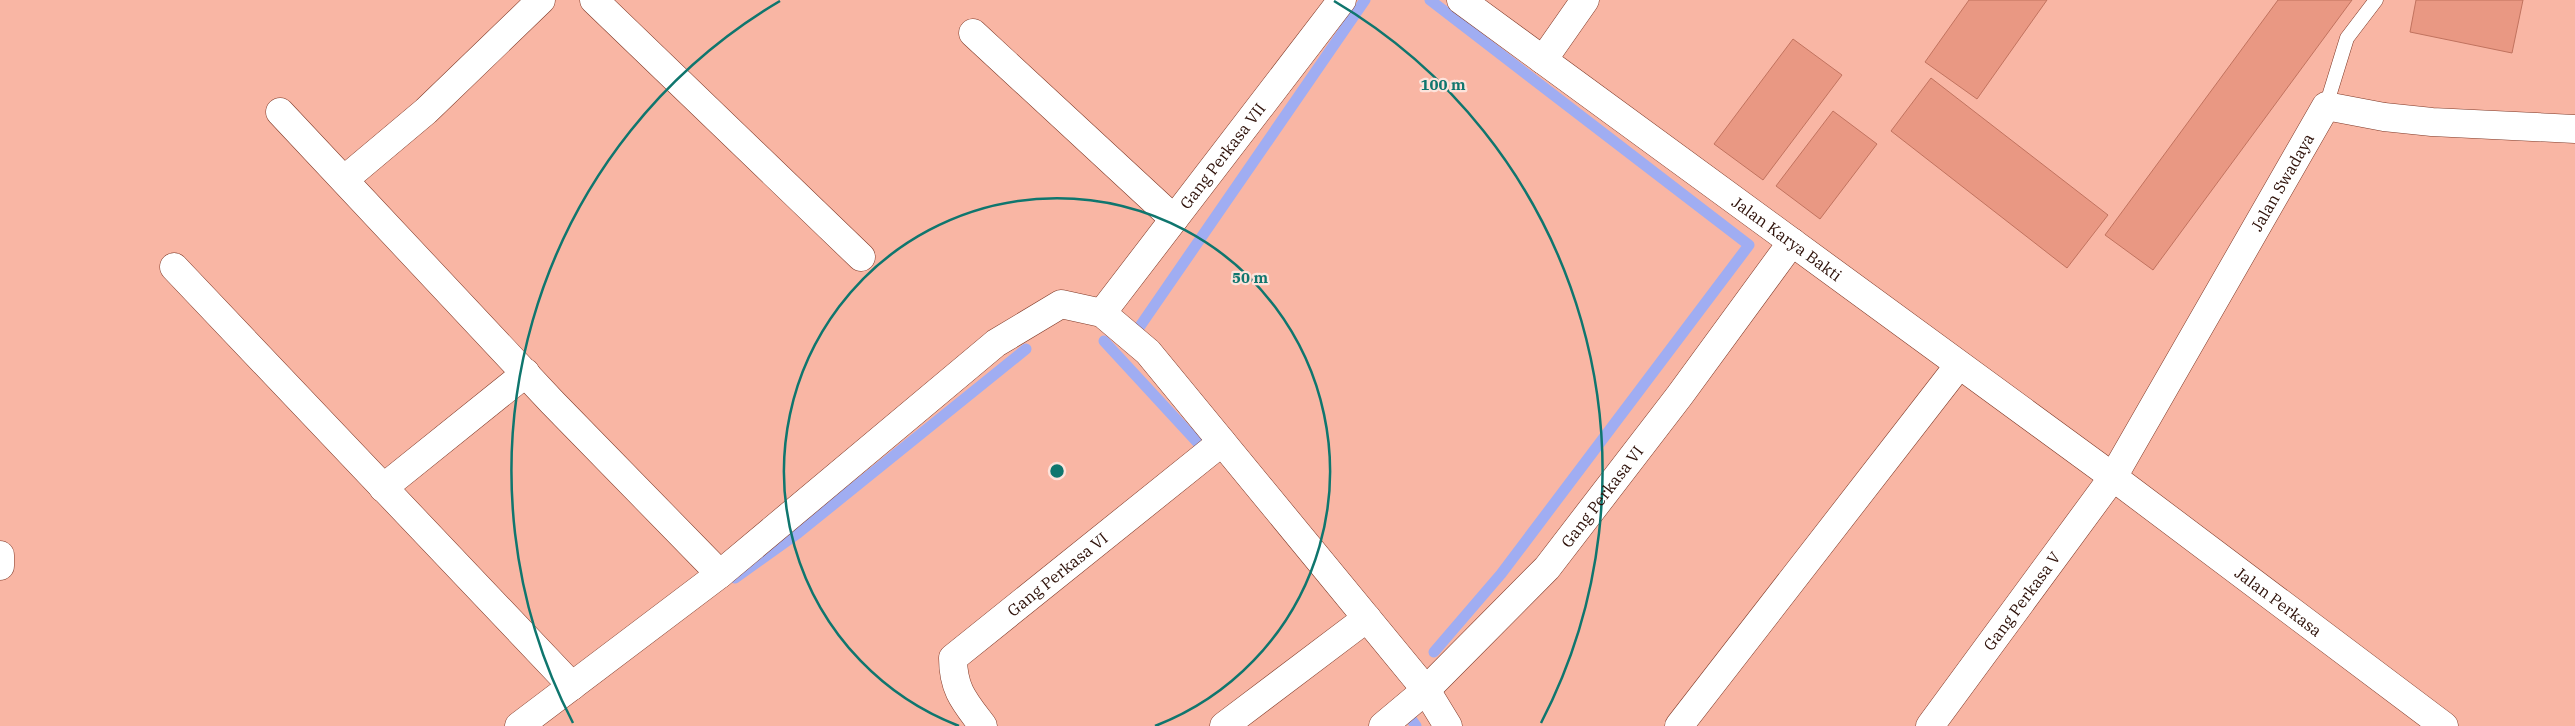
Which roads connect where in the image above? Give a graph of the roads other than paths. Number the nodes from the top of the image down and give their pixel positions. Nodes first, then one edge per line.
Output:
1 (542, 0) edge
2 (594, 0) edge
3 (1342, 0) edge
4 (1461, 0) edge
5 (1585, 0) edge
6 (2376, 0) edge
7 (973, 33) dead end
8 (1543, 60) junction
9 (2326, 106) junction
10 (280, 112) dead end
11 (2575, 129) edge
12 (345, 179) junction
13 (1174, 219) junction
14 (1792, 242) junction
15 (861, 257) dead end
16 (174, 267) dead end
17 (1102, 313) junction
18 (1959, 365) junction
19 (526, 374) junction
20 (1222, 442) junction
21 (2113, 477) junction
22 (383, 488) junction
23 (0, 554) edge
24 (0, 566) edge
25 (720, 574) junction
26 (1367, 618) junction
27 (572, 686) junction
28 (1426, 690) junction
29 (2432, 723) edge
30 (519, 726) edge
31 (983, 726) edge
32 (1224, 726) edge
33 (1383, 726) edge
34 (1448, 726) edge
35 (1680, 726) edge
36 (1930, 726) edge

1 - 12 street
2 - 15 street
3 - 13 street, Gang Perkasa VII
4 - 8 street, Jalan Karya Bakti
5 - 8 street
6 - 9 lane
7 - 13 street
8 - 14 street, Jalan Karya Bakti
9 - 11 street
9 - 21 street, Jalan Swadaya
10 - 12 street
12 - 19 street
13 - 17 street, Gang Perkasa VII
14 - 18 street, Jalan Karya Bakti
14 - 28 street, Gang Perkasa VI
16 - 22 street
17 - 20 street
17 - 25 street
18 - 21 street, Jalan Karya Bakti
18 - 35 street
19 - 22 street
19 - 25 street
20 - 26 street
20 - 31 street, Gang Perkasa VI
21 - 29 street, Jalan Perkasa
21 - 36 street, Gang Perkasa V
22 - 27 street
23 - 24 street
25 - 27 street
26 - 28 street
26 - 32 street
27 - 30 street
28 - 33 street, Gang Perkasa VI
28 - 34 street

